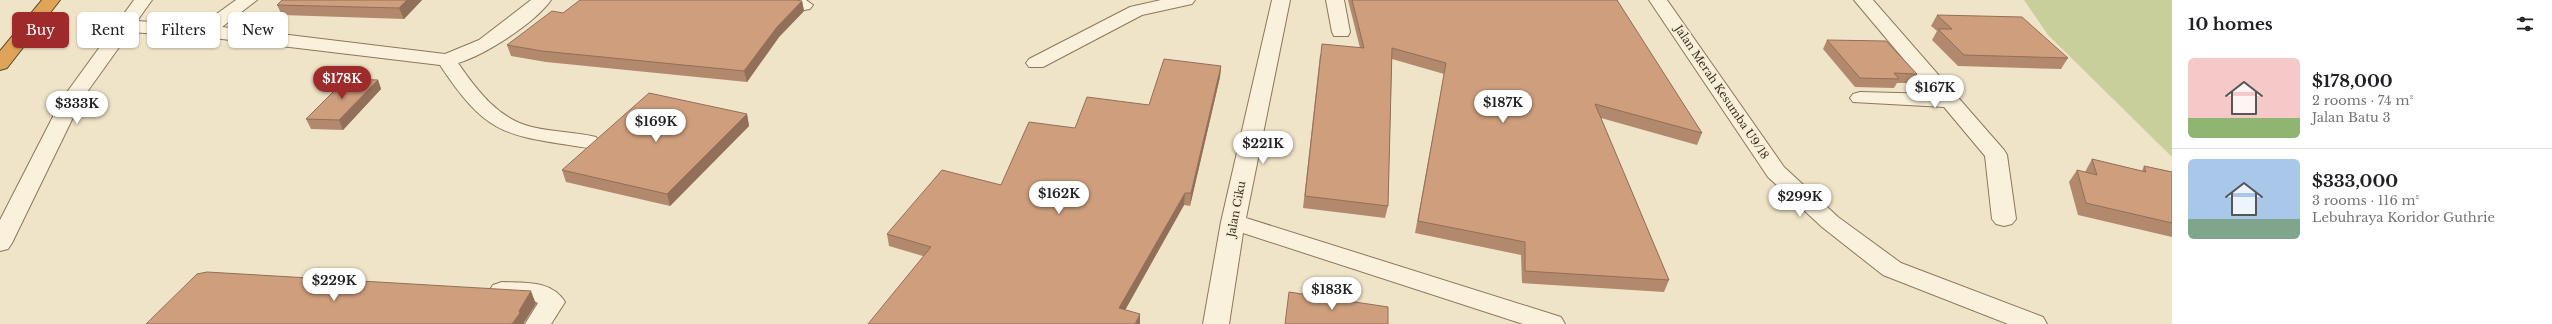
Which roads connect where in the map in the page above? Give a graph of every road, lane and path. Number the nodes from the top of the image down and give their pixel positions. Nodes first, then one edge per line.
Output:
1 (51, 0) edge
2 (143, 0) edge
3 (248, 0) edge
4 (542, 0) edge
5 (771, 0) edge
6 (1186, 0) edge
7 (1281, 0) edge
8 (1335, 0) edge
9 (1658, 0) edge
10 (1864, 0) edge
11 (804, 5) dead end
12 (134, 12) edge
13 (220, 21) edge
14 (1341, 32) dead end
15 (220, 33) edge
16 (108, 48) edge
17 (446, 60) junction
18 (1036, 63) dead end
19 (0, 64) edge
20 (1860, 98) dead end
21 (1950, 100) junction
22 (588, 142) dead end
23 (2004, 218) dead end
24 (1233, 222) junction
25 (0, 243) edge
26 (480, 290) edge
27 (538, 324) edge
28 (1216, 324) edge
29 (1552, 324) edge
30 (2034, 324) edge

1 - 19 highway
2 - 12 street
3 - 13 street
4 - 17 street
5 - 11 street
6 - 18 street
7 - 24 street, Jalan Ciku
8 - 14 street
9 - 30 street, Jalan Merah Kesumba U9/18
10 - 21 street
15 - 17 street
16 - 25 street
17 - 22 street
20 - 21 street
21 - 23 street
24 - 28 street, Jalan Ciku
24 - 29 street
26 - 27 street

